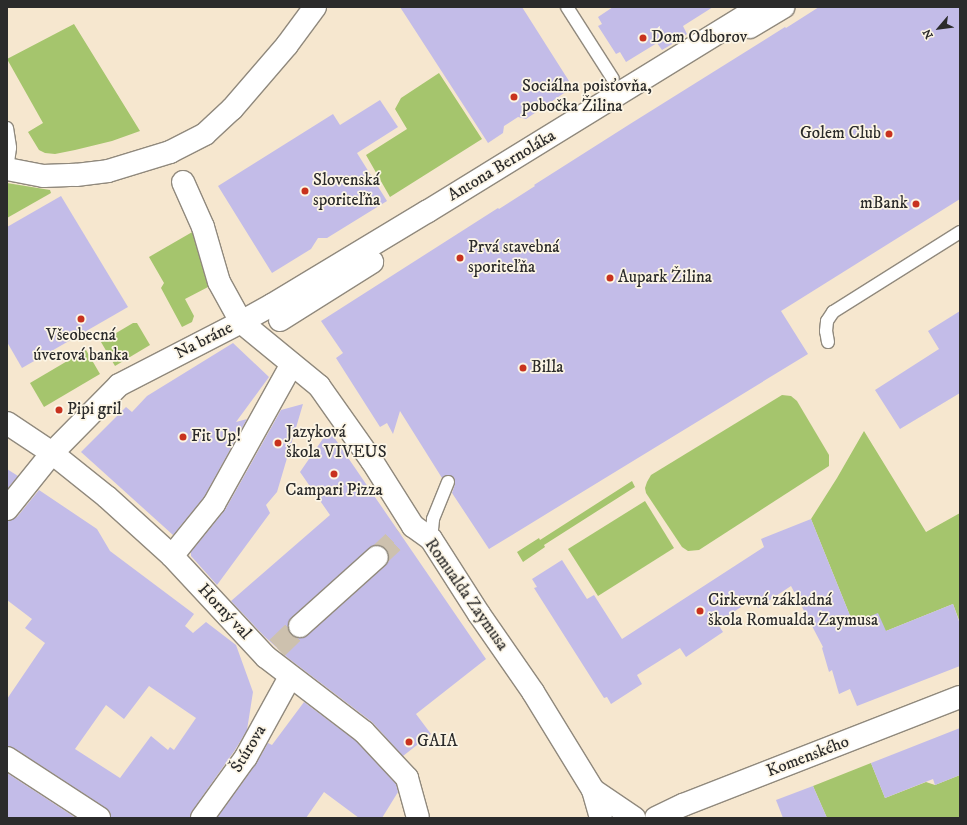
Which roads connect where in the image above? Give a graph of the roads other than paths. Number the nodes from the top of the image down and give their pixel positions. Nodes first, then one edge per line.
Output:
1 (315, 7) edge
2 (567, 7) edge
3 (760, 7) edge
4 (783, 7) edge
5 (613, 79) dead end
6 (7, 128) edge
7 (7, 169) edge
8 (183, 182) dead end
9 (960, 232) edge
10 (276, 313) junction
11 (241, 322) junction
12 (828, 342) dead end
13 (292, 364) junction
14 (319, 386) joint
15 (7, 423) edge
16 (52, 453) junction
17 (448, 482) dead end
18 (7, 509) edge
19 (431, 540) junction
20 (172, 556) junction
21 (377, 557) tunnel mouth
22 (300, 626) tunnel mouth
23 (290, 677) junction
24 (960, 697) edge
25 (7, 758) edge
26 (593, 790) junction
27 (99, 818) edge
28 (202, 818) edge
29 (418, 818) edge
30 (601, 818) edge
31 (634, 818) edge
32 (656, 818) edge

1 - 7 street
2 - 5 lane
3 - 10 street, Antona Bernoláka
4 - 10 street, Antona Bernoláka
6 - 7 lane
8 - 11 street
9 - 12 lane
10 - 11 street, Antona Bernoláka
10 - 13 street
11 - 13 street, Na bráne
11 - 16 street, Na bráne
13 - 14 street, Na bráne
13 - 20 street
14 - 19 street, Romualda Zaymusa
15 - 16 street, Horný val
16 - 18 street, Na bráne
16 - 20 street, Horný val
17 - 19 lane
19 - 26 street, Romualda Zaymusa
20 - 23 street, Horný val
21 - 22 street
23 - 28 street, Štúrova
23 - 29 street, Horný val
24 - 32 street, Komenského
25 - 27 street
26 - 30 street, Romualda Zaymusa
26 - 31 street, Romualda Zaymusa

